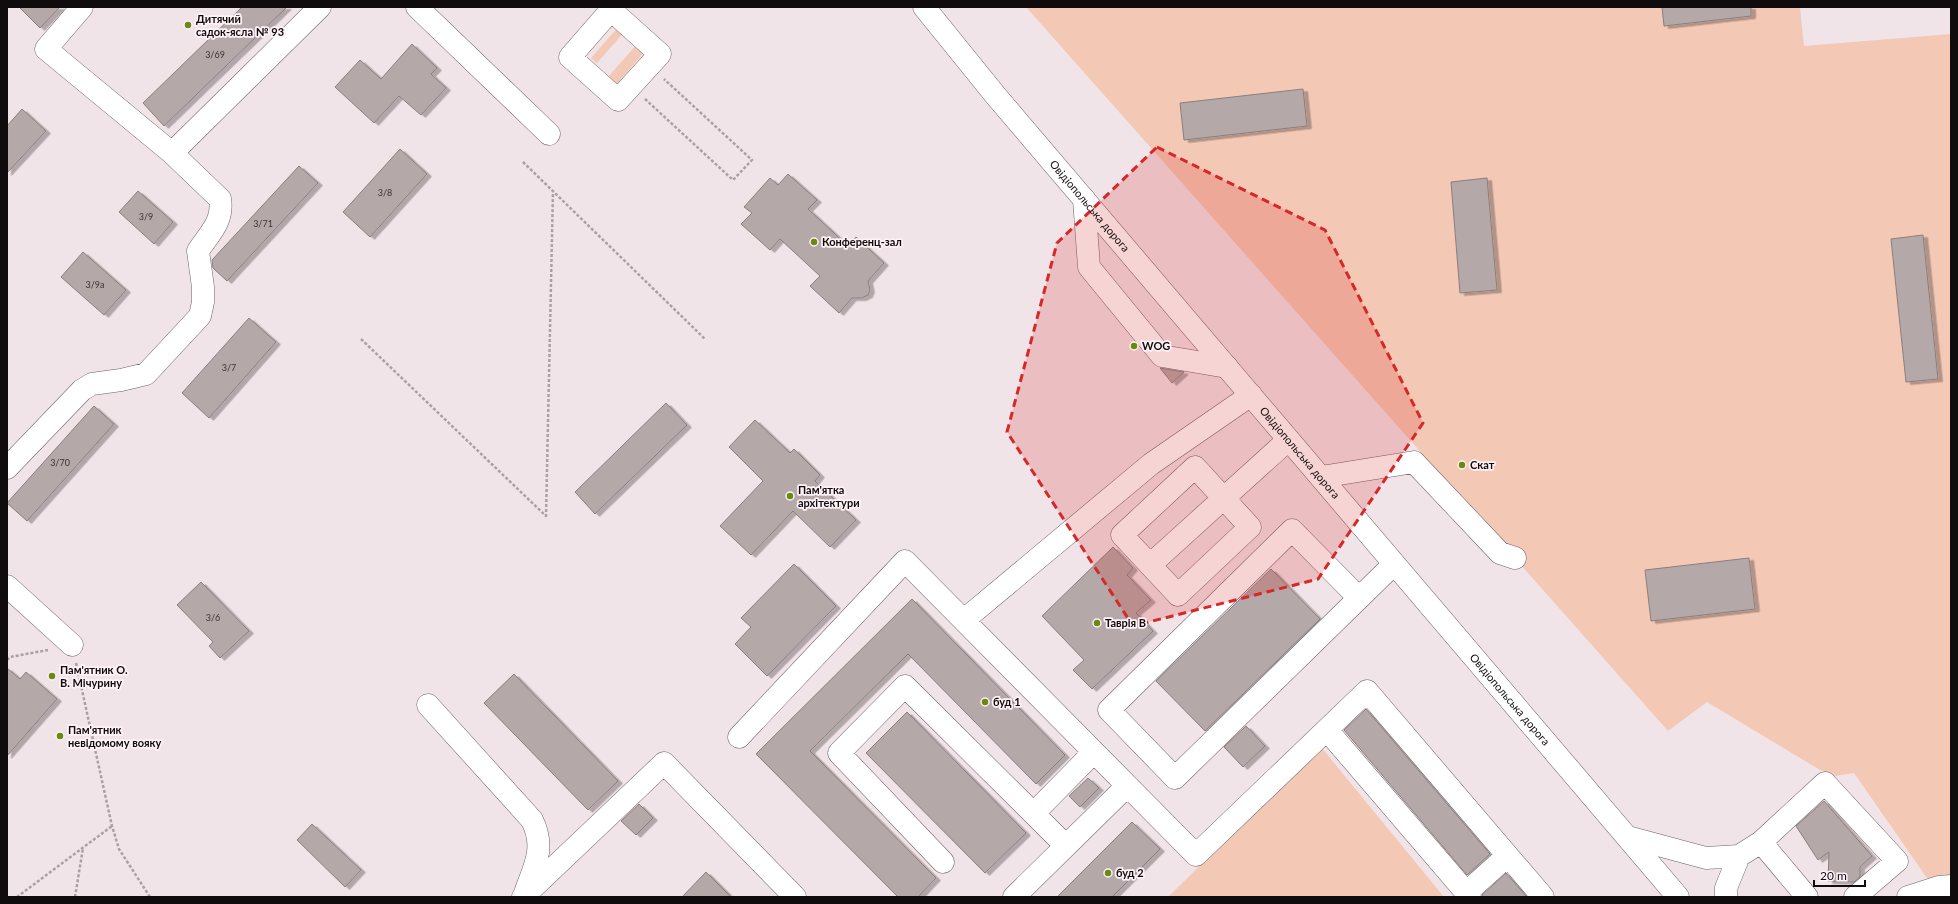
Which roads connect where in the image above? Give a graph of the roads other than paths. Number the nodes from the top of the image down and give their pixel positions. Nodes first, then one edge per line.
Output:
1 (82, 7) edge
2 (320, 7) edge
3 (417, 7) edge
4 (924, 7) edge
5 (631, 86) joint
6 (549, 134) dead end
7 (172, 153) junction
8 (1084, 199) junction
9 (1227, 367) junction
10 (1251, 395) junction
11 (1288, 440) junction
12 (7, 468) edge
13 (1321, 477) junction
14 (1118, 491) junction
15 (1224, 498) junction
16 (1142, 516) junction
17 (1515, 558) dead end
18 (1394, 564) junction
19 (1150, 565) junction
20 (7, 586) edge
21 (1359, 598) junction
22 (964, 620) junction
23 (72, 645) road end
24 (428, 705) dead end
25 (1327, 730) junction
26 (739, 737) dead end
27 (1094, 752) junction
28 (1128, 786) junction
29 (1034, 813) junction
30 (1628, 838) junction
31 (1762, 842) junction
32 (1066, 846) junction
33 (1507, 856) junction
34 (1739, 856) junction
35 (943, 862) dead end
36 (1951, 886) edge
37 (1468, 895) edge
38 (523, 897) edge
39 (795, 897) edge
40 (1014, 897) edge
41 (1543, 897) edge
42 (1678, 897) edge
43 (1726, 897) edge
44 (1807, 897) edge
45 (1855, 897) edge
46 (1908, 897) edge

1 - 7 main road
2 - 7 main road
3 - 6 main road
4 - 8 main road, Овідіопольська дорога
5 - 5 main road
7 - 12 main road
8 - 9 main road, Овідіопольська дорога
8 - 9 main road
9 - 10 main road, Овідіопольська дорога
10 - 11 main road, Овідіопольська дорога
10 - 14 main road
11 - 13 main road, Овідіопольська дорога
11 - 15 main road
13 - 17 main road
13 - 18 main road, Овідіопольська дорога
14 - 16 main road
14 - 22 main road
15 - 16 main road
15 - 19 main road
15 - 19 main road
16 - 19 main road
18 - 21 main road
18 - 30 main road, Овідіопольська дорога
20 - 23 main road
21 - 21 main road
22 - 26 main road
22 - 27 main road
24 - 38 main road
25 - 28 main road
25 - 33 main road
25 - 37 main road
27 - 28 main road
27 - 29 main road
28 - 32 main road
29 - 32 main road
29 - 35 main road
30 - 34 main road
30 - 42 main road, Овідіопольська дорога
31 - 34 main road
31 - 44 main road
31 - 45 main road
32 - 40 main road
33 - 37 main road
33 - 41 main road
34 - 43 main road
36 - 46 main road
38 - 39 main road

